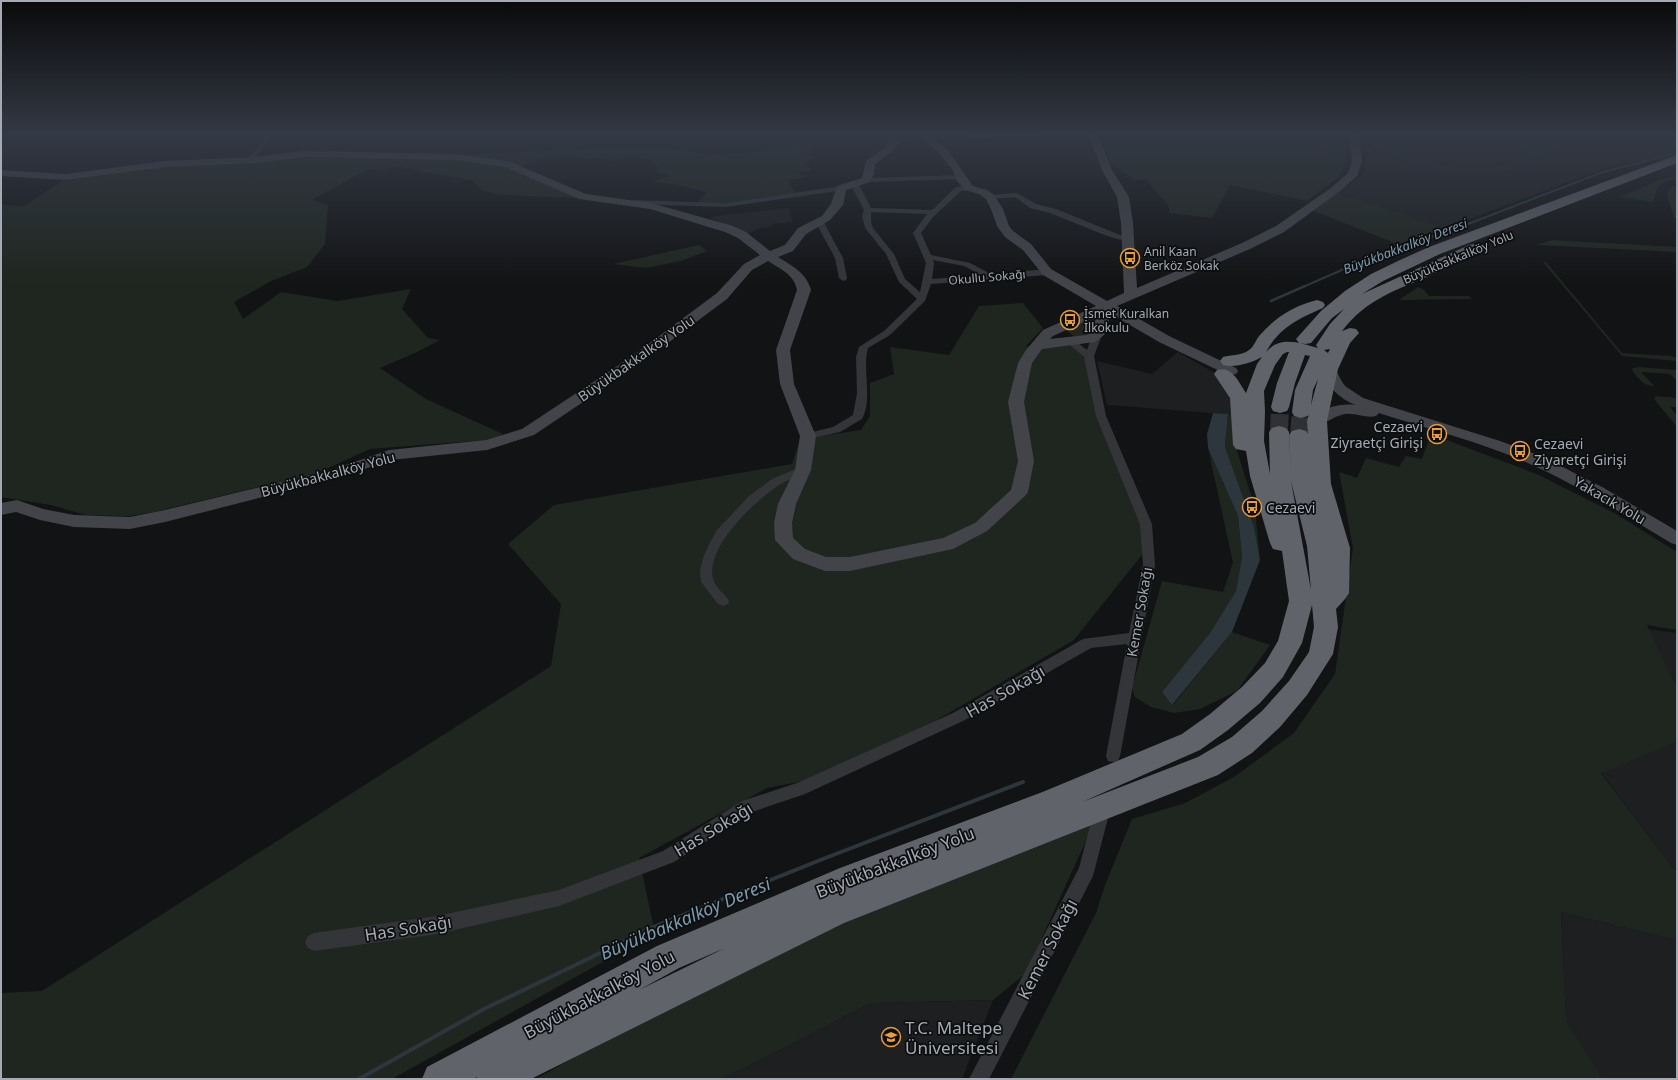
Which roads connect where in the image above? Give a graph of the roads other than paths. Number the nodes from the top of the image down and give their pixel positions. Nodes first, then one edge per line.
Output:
1 (555, 184) edge
2 (966, 184) edge
3 (1116, 184) edge
4 (1342, 184) edge
5 (1611, 184) edge
6 (1637, 184) edge
7 (855, 185) joint
8 (841, 188) junction
9 (969, 188) junction
10 (990, 197) junction
11 (621, 202) junction
12 (868, 210) junction
13 (935, 212) junction
14 (819, 221) junction
15 (1126, 239) junction
16 (768, 256) junction
17 (928, 257) junction
18 (1399, 266) junction
19 (1047, 272) junction
20 (1419, 275) junction
21 (988, 276) junction
22 (843, 278) dead end
23 (928, 282) junction
24 (1131, 295) junction
25 (922, 299) junction
26 (1317, 305) junction
27 (1107, 307) junction
28 (1054, 329) junction
29 (1097, 335) junction
30 (1070, 341) junction
31 (1039, 345) junction
32 (1277, 350) junction
33 (1089, 356) junction
34 (1324, 358) junction
35 (1266, 364) junction
36 (1228, 368) junction
37 (1256, 401) junction
38 (1280, 407) tunnel mouth
39 (1309, 416) junction
40 (1289, 434) tunnel mouth
41 (808, 436) junction
42 (803, 470) junction
43 (1260, 476) junction
44 (1, 509) edge
45 (1677, 539) edge
46 (1677, 547) edge
47 (723, 601) dead end
48 (1312, 604) junction
49 (1135, 638) junction
50 (1113, 756) dead end
51 (1101, 814) dead end
52 (314, 942) dead end
53 (439, 1079) edge
54 (494, 1079) edge
55 (980, 1079) edge

1 - 11 main road
2 - 9 main road
3 - 15 main road
4 - 24 main road
5 - 18 highway, Büyükbakkalköy Yolu
6 - 20 highway, Büyükbakkalköy Yolu
7 - 8 main road
7 - 12 street
8 - 11 street
8 - 14 main road, Büyükbakkalköy Yolu
9 - 10 main road
9 - 13 street
10 - 15 street
10 - 19 main road
11 - 16 main road
12 - 13 street
12 - 25 street
13 - 17 street
14 - 16 main road, Büyükbakkalköy Yolu
14 - 22 street
15 - 24 main road
16 - 41 main road
16 - 44 main road, Büyükbakkalköy Yolu
17 - 21 street
17 - 23 street
18 - 26 highway
18 - 38 highway, Büyükbakkalköy Yolu
19 - 21 street, Okullu Sokağı
19 - 27 main road
20 - 34 highway
20 - 34 highway, Büyükbakkalköy Yolu
21 - 23 street, Okullu Sokağı
23 - 25 street
24 - 27 main road
25 - 41 street
26 - 32 highway
26 - 36 highway
27 - 28 main road
27 - 29 main road
27 - 36 main road
28 - 30 main road
28 - 31 main road
29 - 30 main road
29 - 33 street
30 - 31 main road
30 - 33 street
31 - 42 main road
32 - 34 highway
32 - 35 highway
33 - 49 street, Kemer Sokağı
34 - 39 highway
34 - 45 main road, Yakacık Yolu
35 - 36 highway
35 - 37 highway
36 - 37 highway
36 - 43 highway
37 - 39 highway
37 - 43 highway
39 - 46 main road, Yakacık Yolu
39 - 48 highway
40 - 48 highway
41 - 42 main road
42 - 47 street
43 - 48 highway
48 - 53 highway, Büyükbakkalköy Yolu
48 - 54 highway, Büyükbakkalköy Yolu
49 - 50 street, Kemer Sokağı
49 - 52 street, Has Sokağı
51 - 55 street, Kemer Sokağı

